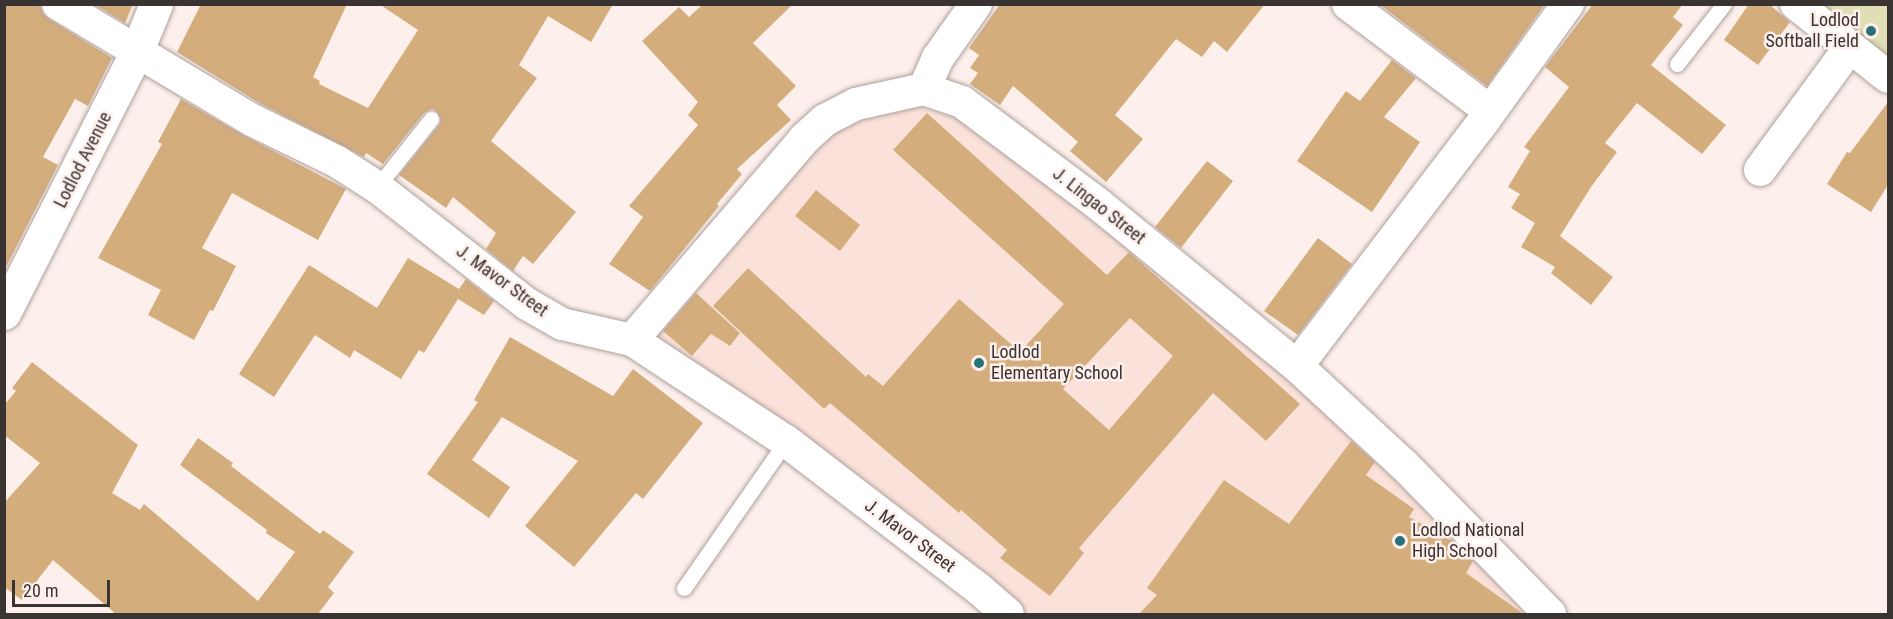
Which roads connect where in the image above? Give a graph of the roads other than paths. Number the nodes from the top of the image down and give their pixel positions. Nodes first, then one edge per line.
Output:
1 (58, 4) edge
2 (156, 4) edge
3 (976, 4) edge
4 (1348, 4) edge
5 (1568, 4) edge
6 (1724, 4) edge
7 (1796, 4) edge
8 (1850, 47) junction
9 (136, 52) junction
10 (1677, 64) dead end
11 (1888, 77) edge
12 (924, 89) junction
13 (1490, 111) junction
14 (431, 119) dead end
15 (1760, 170) dead end
16 (377, 187) junction
17 (4, 314) edge
18 (632, 340) junction
19 (1297, 366) junction
20 (786, 441) junction
21 (684, 588) dead end
22 (1546, 613) edge
23 (1008, 615) edge

1 - 9 street, J. Mavor Street
2 - 9 main road, Lodlod Avenue
3 - 12 street
4 - 13 street
5 - 13 street
6 - 10 lane
7 - 8 street
8 - 11 street
8 - 15 street
9 - 16 street, J. Mavor Street
9 - 17 main road, Lodlod Avenue
12 - 18 street
12 - 19 street, J. Lingao Street
13 - 19 street
14 - 16 lane
16 - 18 street, J. Mavor Street
18 - 20 street, J. Mavor Street
19 - 22 street, J. Lingao Street
20 - 21 lane
20 - 23 street, J. Mavor Street

